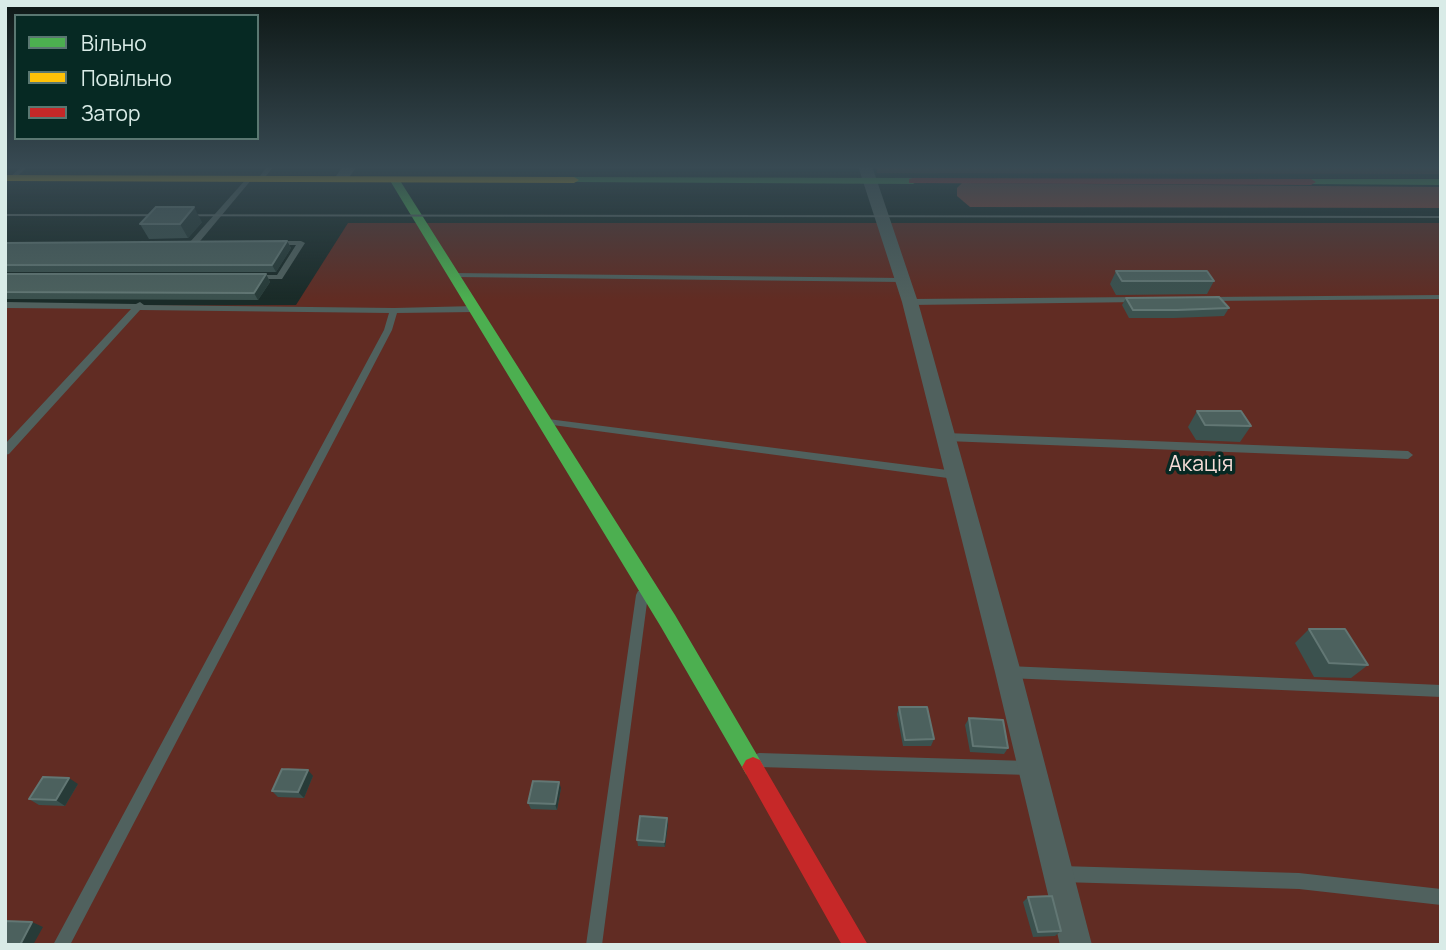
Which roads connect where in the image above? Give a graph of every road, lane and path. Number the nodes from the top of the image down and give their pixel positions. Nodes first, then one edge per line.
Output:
1 (226, 210) edge
2 (414, 210) edge
3 (879, 210) edge
4 (261, 243) edge
5 (180, 244) edge
6 (193, 244) junction
7 (207, 244) edge
8 (454, 275) junction
9 (238, 277) edge
10 (902, 280) junction
11 (1441, 297) edge
12 (1203, 299) edge
13 (1147, 300) edge
14 (910, 302) junction
15 (5, 305) edge
16 (141, 305) junction
17 (475, 309) junction
18 (394, 312) junction
19 (545, 422) junction
20 (946, 437) junction
21 (5, 452) edge
22 (1408, 455) dead end
23 (955, 475) junction
24 (644, 582) junction
25 (1008, 672) junction
26 (1441, 691) edge
27 (749, 760) junction
28 (1030, 768) junction
29 (1058, 874) junction
30 (1441, 897) edge
31 (61, 945) edge
32 (594, 945) edge
33 (856, 945) edge
34 (1076, 945) edge

1 - 6 lane
2 - 8 main road
3 - 10 street
4 - 9 lane
5 - 6 lane
6 - 7 lane
8 - 10 lane
8 - 17 main road
10 - 14 street
11 - 12 lane
13 - 14 lane
14 - 20 street
15 - 16 lane
16 - 18 lane
16 - 21 lane
17 - 18 lane
17 - 19 main road
18 - 31 lane
19 - 23 lane
19 - 24 main road
20 - 22 lane
20 - 23 street
23 - 25 street
24 - 27 main road
24 - 32 lane
25 - 26 lane
25 - 28 street
27 - 28 lane
27 - 33 main road
28 - 29 street
29 - 30 lane
29 - 34 street

